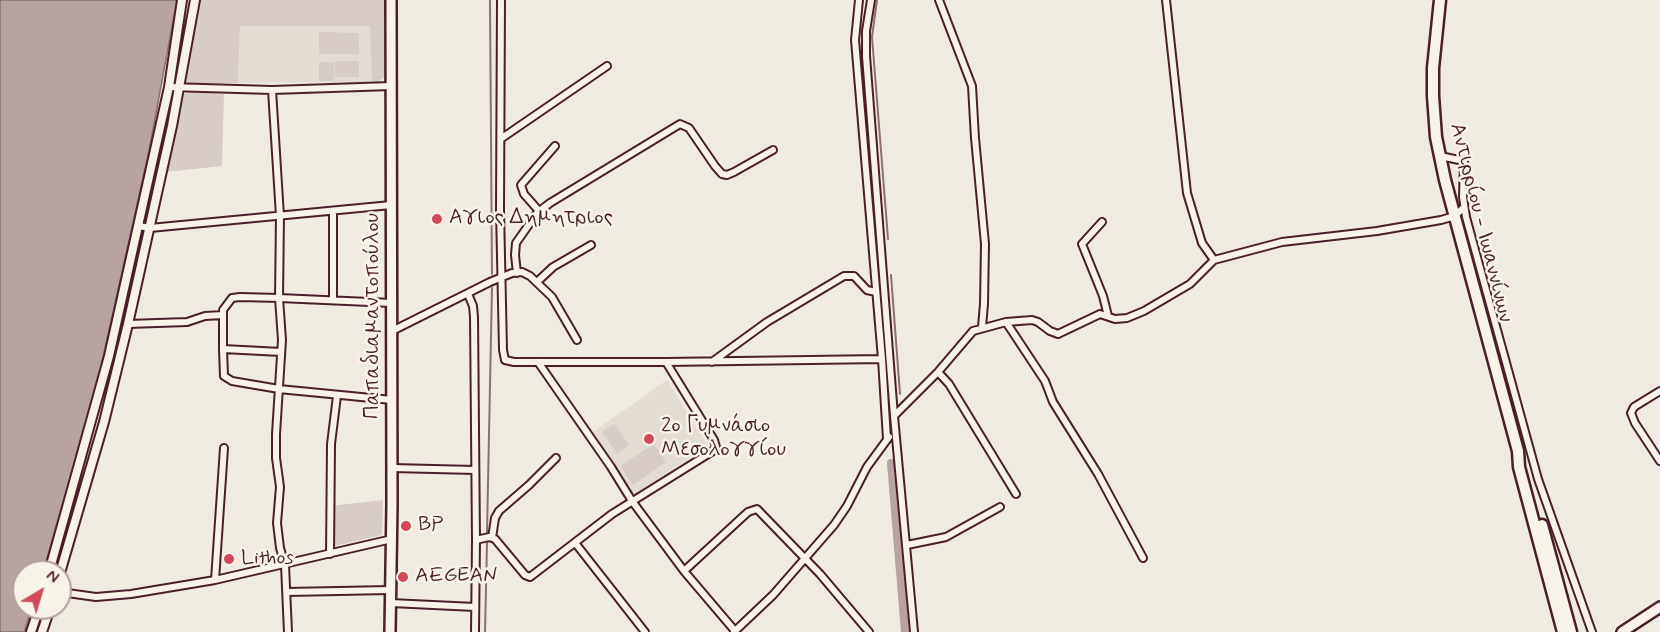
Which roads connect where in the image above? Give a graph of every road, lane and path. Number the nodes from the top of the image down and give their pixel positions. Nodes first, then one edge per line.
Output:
1 (182, 0) edge
2 (195, 0) edge
3 (391, 0) edge
4 (501, 0) edge
5 (859, 0) edge
6 (871, 0) edge
7 (939, 0) edge
8 (1166, 0) edge
9 (1440, 0) edge
10 (607, 66) dead end
11 (391, 86) junction
12 (169, 87) junction
13 (179, 88) junction
14 (272, 90) junction
15 (502, 138) junction
16 (555, 146) dead end
17 (772, 150) dead end
18 (1440, 156) junction
19 (391, 205) junction
20 (1464, 207) junction
21 (539, 211) junction
22 (333, 212) junction
23 (280, 216) junction
24 (1455, 216) junction
25 (1102, 222) dead end
26 (139, 226) junction
27 (150, 228) junction
28 (591, 244) dead end
29 (1214, 260) junction
30 (517, 273) junction
31 (503, 278) junction
32 (537, 282) junction
33 (876, 292) junction
34 (468, 294) junction
35 (279, 298) junction
36 (333, 299) junction
37 (392, 303) junction
38 (223, 315) junction
39 (1108, 316) junction
40 (1006, 322) junction
41 (128, 324) junction
42 (982, 327) junction
43 (392, 331) junction
44 (577, 340) dead end
45 (223, 349) junction
46 (281, 352) junction
47 (882, 359) junction
48 (538, 362) junction
49 (666, 362) junction
50 (712, 362) junction
51 (938, 372) junction
52 (279, 389) junction
53 (1660, 391) edge
54 (337, 396) junction
55 (392, 400) junction
56 (894, 416) junction
57 (896, 432) junction
58 (887, 439) junction
59 (224, 448) dead end
60 (1518, 451) junction
61 (556, 458) dead end
62 (1660, 461) edge
63 (392, 468) junction
64 (476, 470) junction
65 (1016, 494) dead end
66 (632, 501) junction
67 (1000, 507) dead end
68 (492, 537) junction
69 (392, 539) junction
70 (476, 540) junction
71 (576, 544) junction
72 (907, 545) junction
73 (330, 554) junction
74 (1143, 558) dead end
75 (52, 560) edge
76 (64, 560) edge
77 (806, 560) junction
78 (285, 565) junction
79 (684, 571) junction
80 (215, 580) junction
81 (390, 590) junction
82 (287, 592) junction
83 (72, 594) edge
84 (391, 603) junction
85 (475, 607) junction
86 (1660, 607) edge
87 (1570, 627) edge
88 (1627, 630) edge
89 (288, 632) edge
90 (390, 632) edge
91 (475, 632) edge
92 (645, 632) edge
93 (734, 632) edge
94 (869, 632) edge
95 (914, 632) edge
96 (1563, 632) edge
97 (1576, 632) edge
98 (1592, 632) edge

1 - 12 street
2 - 13 street
3 - 11 main road, Παπαδιαμαντοπούλου
4 - 15 street
5 - 33 street
6 - 56 street
7 - 42 street
8 - 29 street
9 - 18 main road, Αντιρρίου - Ιωαννίνων
10 - 15 street
11 - 14 street
11 - 19 main road, Παπαδιαμαντοπούλου
12 - 13 street
12 - 26 street
13 - 14 street
13 - 27 street
14 - 23 street
15 - 31 street
16 - 21 street
17 - 21 street
18 - 20 street
18 - 24 main road, Αντιρρίου - Ιωαννίνων
19 - 22 street
19 - 37 main road, Παπαδιαμαντοπούλου
20 - 24 street
20 - 98 street
21 - 30 street
22 - 23 street
22 - 36 street
23 - 27 street
23 - 35 street
24 - 29 street
24 - 60 main road, Αντιρρίου - Ιωαννίνων
25 - 39 street
26 - 27 street
26 - 75 street
27 - 41 street
28 - 32 street
29 - 39 street
30 - 31 street
30 - 32 street
31 - 34 street
31 - 48 street
32 - 44 street
33 - 47 street
33 - 50 street
34 - 43 street
34 - 64 street
35 - 36 street
35 - 38 street
35 - 46 street
36 - 37 street
37 - 43 main road, Παπαδιαμαντοπούλου
38 - 41 street
38 - 45 street
39 - 40 street
40 - 42 street
40 - 74 street
41 - 76 street
42 - 51 street
43 - 55 main road, Παπαδιαμαντοπούλου
45 - 46 street
45 - 52 street
46 - 52 street
47 - 50 street
47 - 58 street
48 - 49 street
48 - 66 street
49 - 50 street
49 - 66 street
51 - 56 street
51 - 65 street
52 - 54 street
52 - 78 street
53 - 62 street
54 - 55 street
54 - 73 street
55 - 63 main road, Παπαδιαμαντοπούλου
56 - 57 street
57 - 58 street
57 - 72 street
58 - 77 street
59 - 80 street
60 - 87 main road, Αντιρρίου - Ιωαννίνων
60 - 96 main road, Αντιρρίου - Ιωαννίνων
61 - 68 street
63 - 64 street
63 - 69 main road, Παπαδιαμαντοπούλου
64 - 70 street
66 - 71 street
66 - 79 street
67 - 72 street
68 - 70 street
68 - 71 street
69 - 73 street
69 - 81 main road, Παπαδιαμαντοπούλου
70 - 85 street
71 - 92 street
72 - 95 street
73 - 78 street
77 - 79 street
77 - 93 street
77 - 94 street
78 - 80 street
78 - 82 street
79 - 93 street
80 - 83 street
81 - 82 street
81 - 84 main road, Παπαδιαμαντοπούλου
82 - 89 street
84 - 85 street
84 - 90 main road, Παπαδιαμαντοπούλου
85 - 91 street
86 - 88 main road
87 - 97 main road

